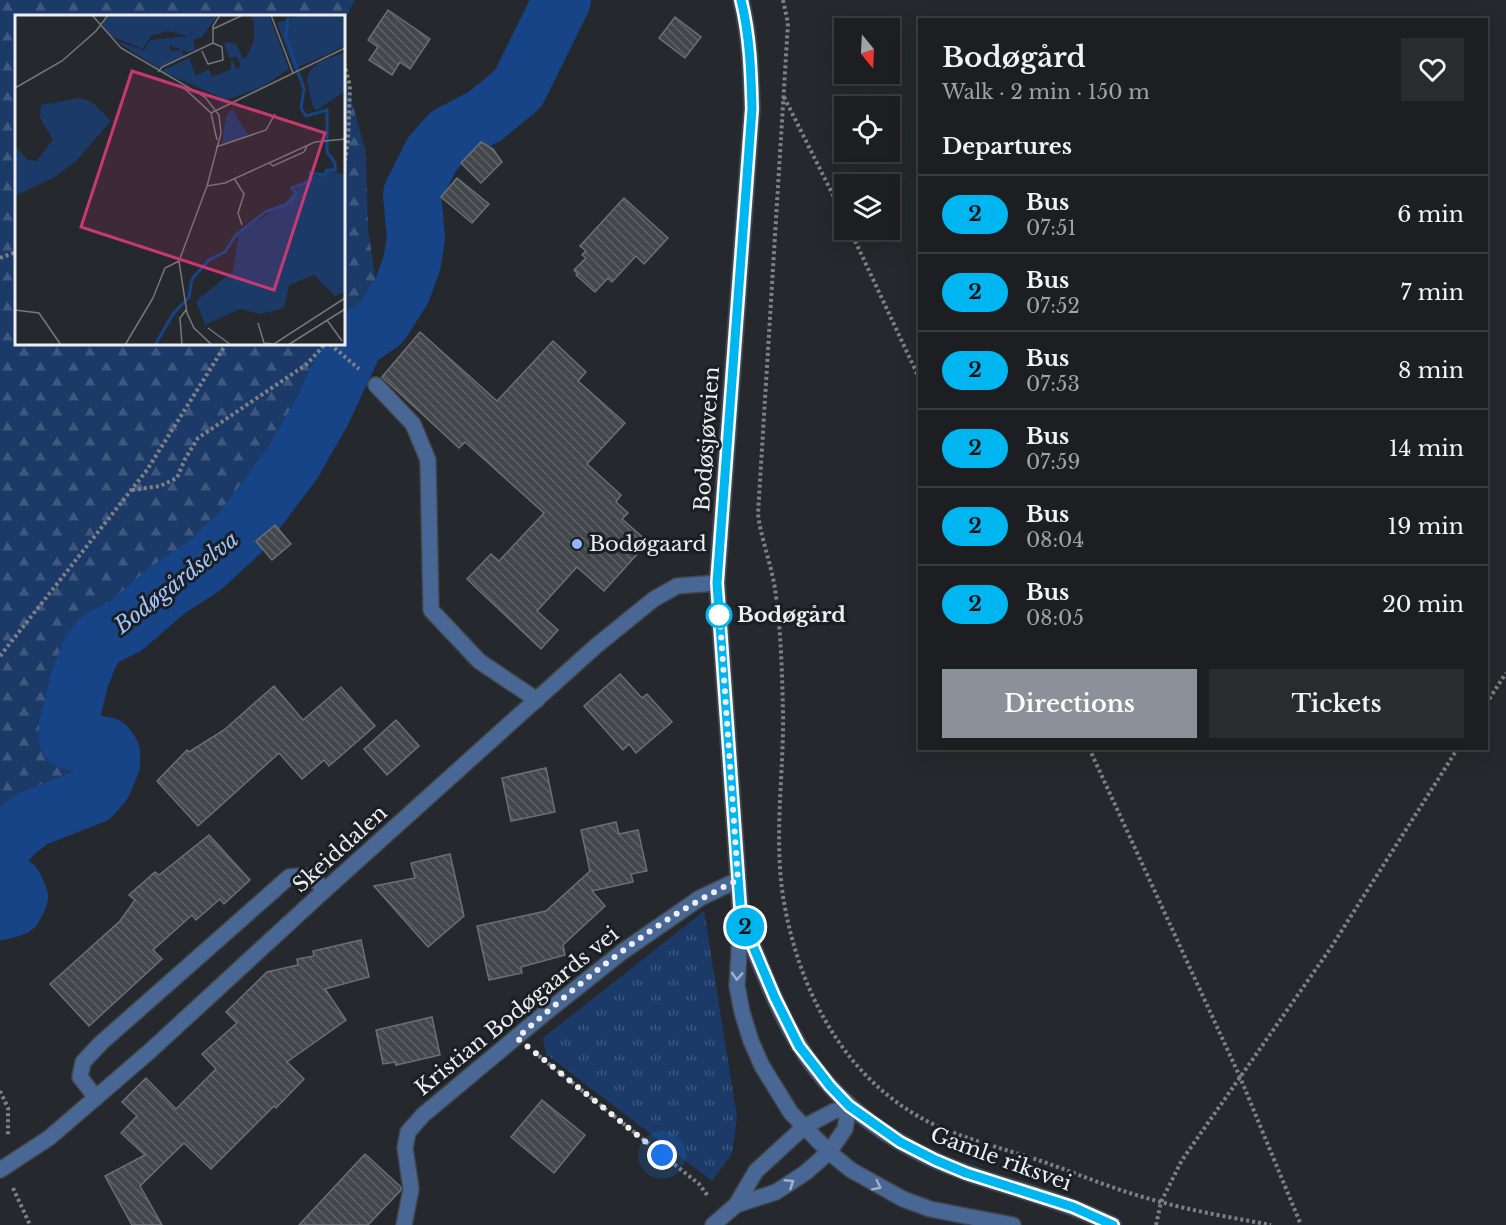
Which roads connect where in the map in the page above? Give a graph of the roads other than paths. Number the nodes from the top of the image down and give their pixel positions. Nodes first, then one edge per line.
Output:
1 (741, 0) edge
2 (371, 380) road end
3 (717, 583) junction
4 (537, 700) junction
5 (738, 880) junction
6 (325, 891) junction
7 (741, 918) junction
8 (96, 1098) junction
9 (849, 1106) junction
10 (804, 1127) junction
11 (829, 1152) junction
12 (0, 1170) edge
13 (736, 1206) junction
14 (718, 1220) edge
15 (404, 1225) edge
16 (1013, 1225) edge
17 (1113, 1225) edge

1 - 3 street, Bodøsjøveien
2 - 4 street
3 - 4 street, Skeiddalen
3 - 5 street, Bodøsjøveien
4 - 6 street, Skeiddalen
5 - 7 street, Bodøsjøveien
5 - 15 street, Kristian Bodøgaards vei
6 - 8 street, Skeiddalen
6 - 8 street
7 - 9 street, Bodøsjøveien
7 -> 10 street, Bodøsjøveien
8 - 12 street, Skeiddalen
9 - 10 street
9 - 11 street
9 - 17 street, Gamle riksvei
10 - 11 street, Bodøsjøveien
10 - 13 street
13 -> 11 street
11 -> 16 street
13 - 14 street

